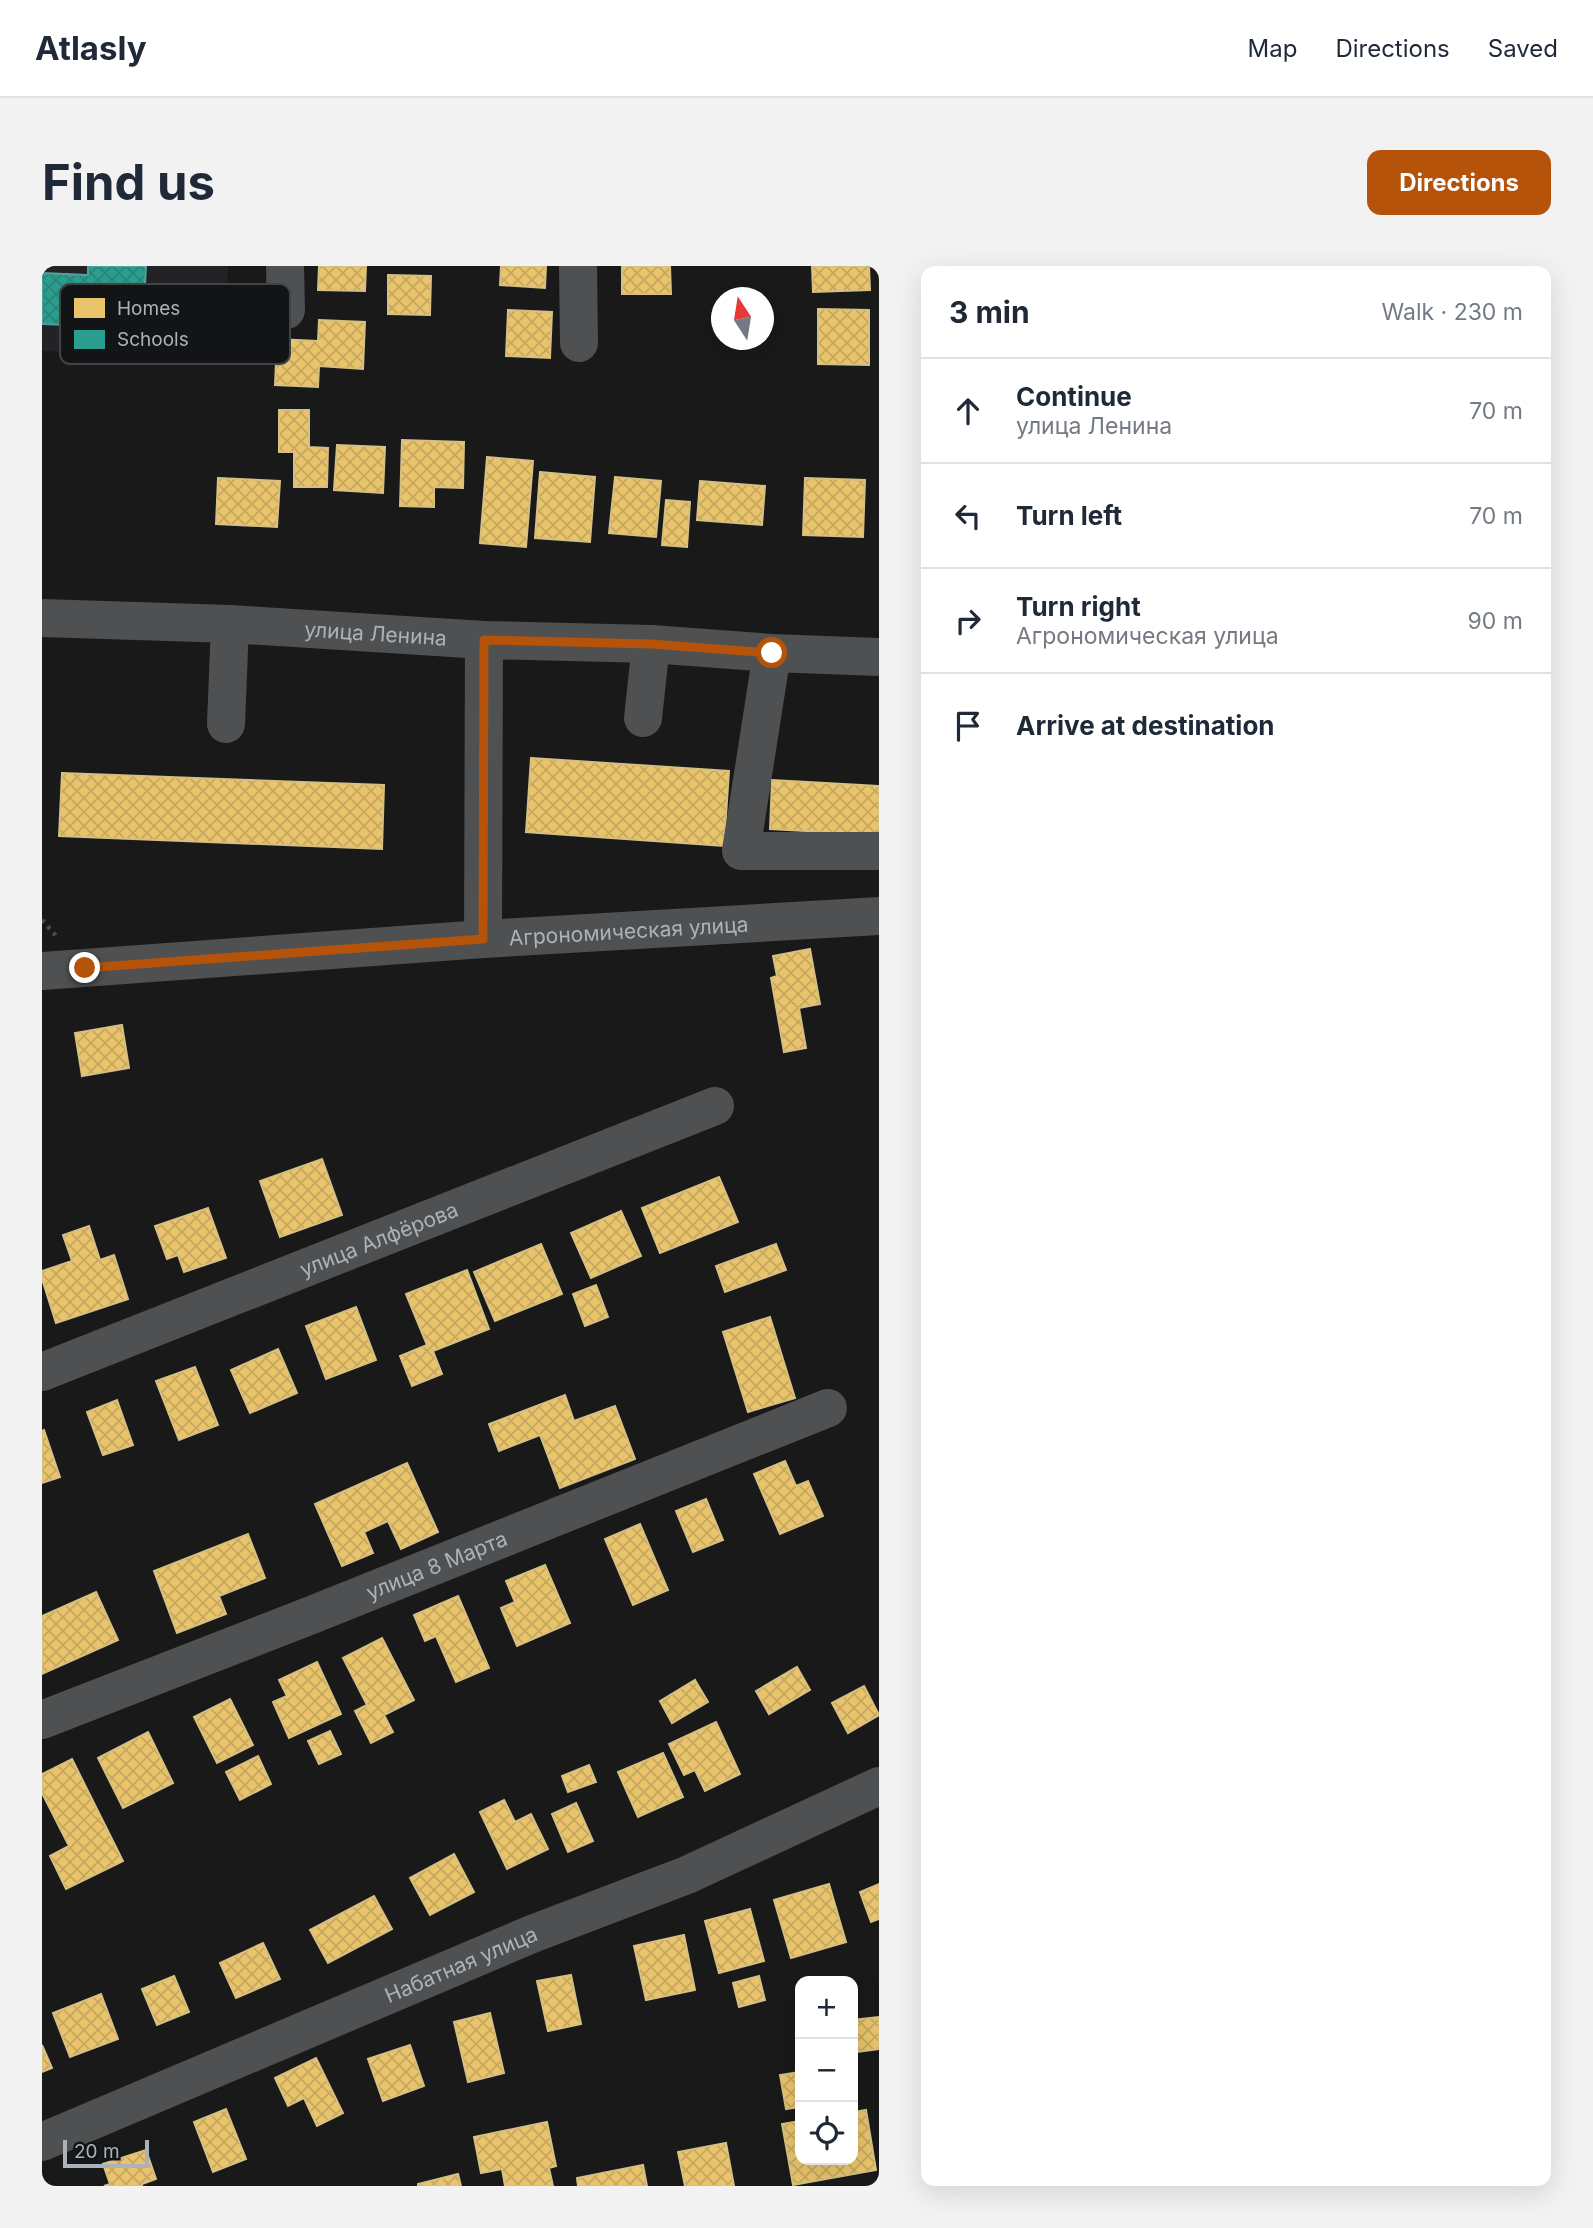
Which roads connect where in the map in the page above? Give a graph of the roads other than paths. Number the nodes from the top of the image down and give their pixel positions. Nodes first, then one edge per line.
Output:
1 (285, 266) edge
2 (578, 266) edge
3 (285, 284) edge
4 (579, 343) dead end
5 (42, 618) edge
6 (229, 624) junction
7 (484, 640) junction
8 (651, 644) junction
9 (772, 653) junction
10 (879, 657) edge
11 (643, 718) dead end
12 (226, 724) dead end
13 (879, 851) edge
14 (879, 916) edge
15 (483, 939) junction
16 (42, 971) edge
17 (715, 1106) dead end
18 (42, 1372) edge
19 (828, 1408) dead end
20 (42, 1720) edge
21 (879, 1786) edge
22 (42, 2142) edge

1 - 3 street
2 - 4 street
5 - 6 street, улица Ленина
6 - 7 street, улица Ленина
6 - 12 street
7 - 8 street, улица Ленина
7 - 15 street
8 - 9 street, улица Ленина
8 - 11 street
9 - 10 street, улица Ленина
9 - 13 street
14 - 15 street, Агрономическая улица
15 - 16 street, Агрономическая улица
17 - 18 street, улица Алфёрова
19 - 20 street, улица 8 Марта
21 - 22 street, Набатная улица

